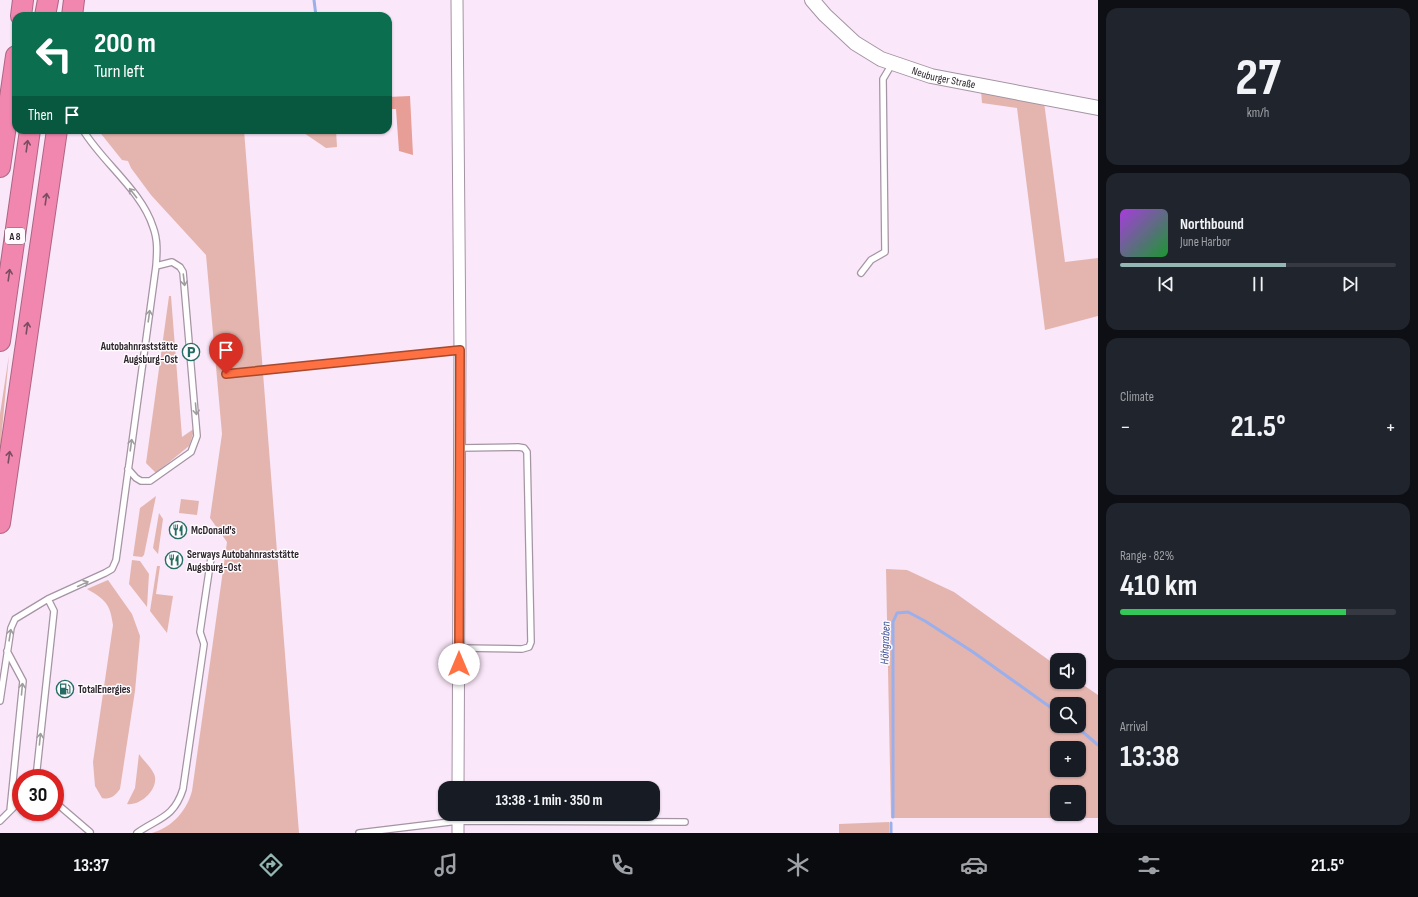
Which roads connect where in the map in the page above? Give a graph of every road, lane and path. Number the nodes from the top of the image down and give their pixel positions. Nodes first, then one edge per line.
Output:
1 (23, 0) edge
2 (48, 0) edge
3 (74, 0) edge
4 (457, 0) edge
5 (812, 0) edge
6 (22, 12) edge
7 (46, 12) edge
8 (72, 12) edge
9 (892, 64) junction
10 (12, 84) edge
11 (1098, 108) edge
12 (29, 134) edge
13 (55, 134) edge
14 (86, 134) edge
15 (0, 167) edge
16 (156, 266) junction
17 (861, 274) dead end
18 (0, 341) edge
19 (460, 350) junction
20 (226, 374) dead end
21 (459, 448) junction
22 (128, 469) junction
23 (0, 523) edge
24 (211, 558) dead end
25 (48, 599) junction
26 (459, 648) junction
27 (8, 651) junction
28 (0, 702) edge
29 (37, 769) edge
30 (458, 781) edge
31 (64, 810) edge
32 (10, 811) joint
33 (0, 821) edge
34 (438, 821) edge
35 (458, 821) edge
36 (628, 821) edge
37 (685, 822) dead end
38 (90, 832) edge
39 (137, 833) edge
40 (359, 833) edge
41 (458, 833) edge

1 - 6 highway
2 - 7 highway
3 - 8 highway
4 - 19 street
5 - 9 street, Neuburger Straße
9 - 11 street, Neuburger Straße
9 - 17 lane
10 - 15 highway
18 -> 12 highway, A 8
23 -> 13 highway
16 -> 14 lane
22 -> 16 lane
16 -> 22 lane
19 - 20 lane
19 - 21 street
21 - 26 street
21 - 26 lane
25 -> 22 lane
24 - 39 lane
27 -> 25 lane
29 -> 25 lane
26 - 30 street
27 - 28 lane
32 -> 27 lane
31 - 38 lane
32 - 33 lane
34 - 40 lane
35 - 41 street
36 - 37 lane

